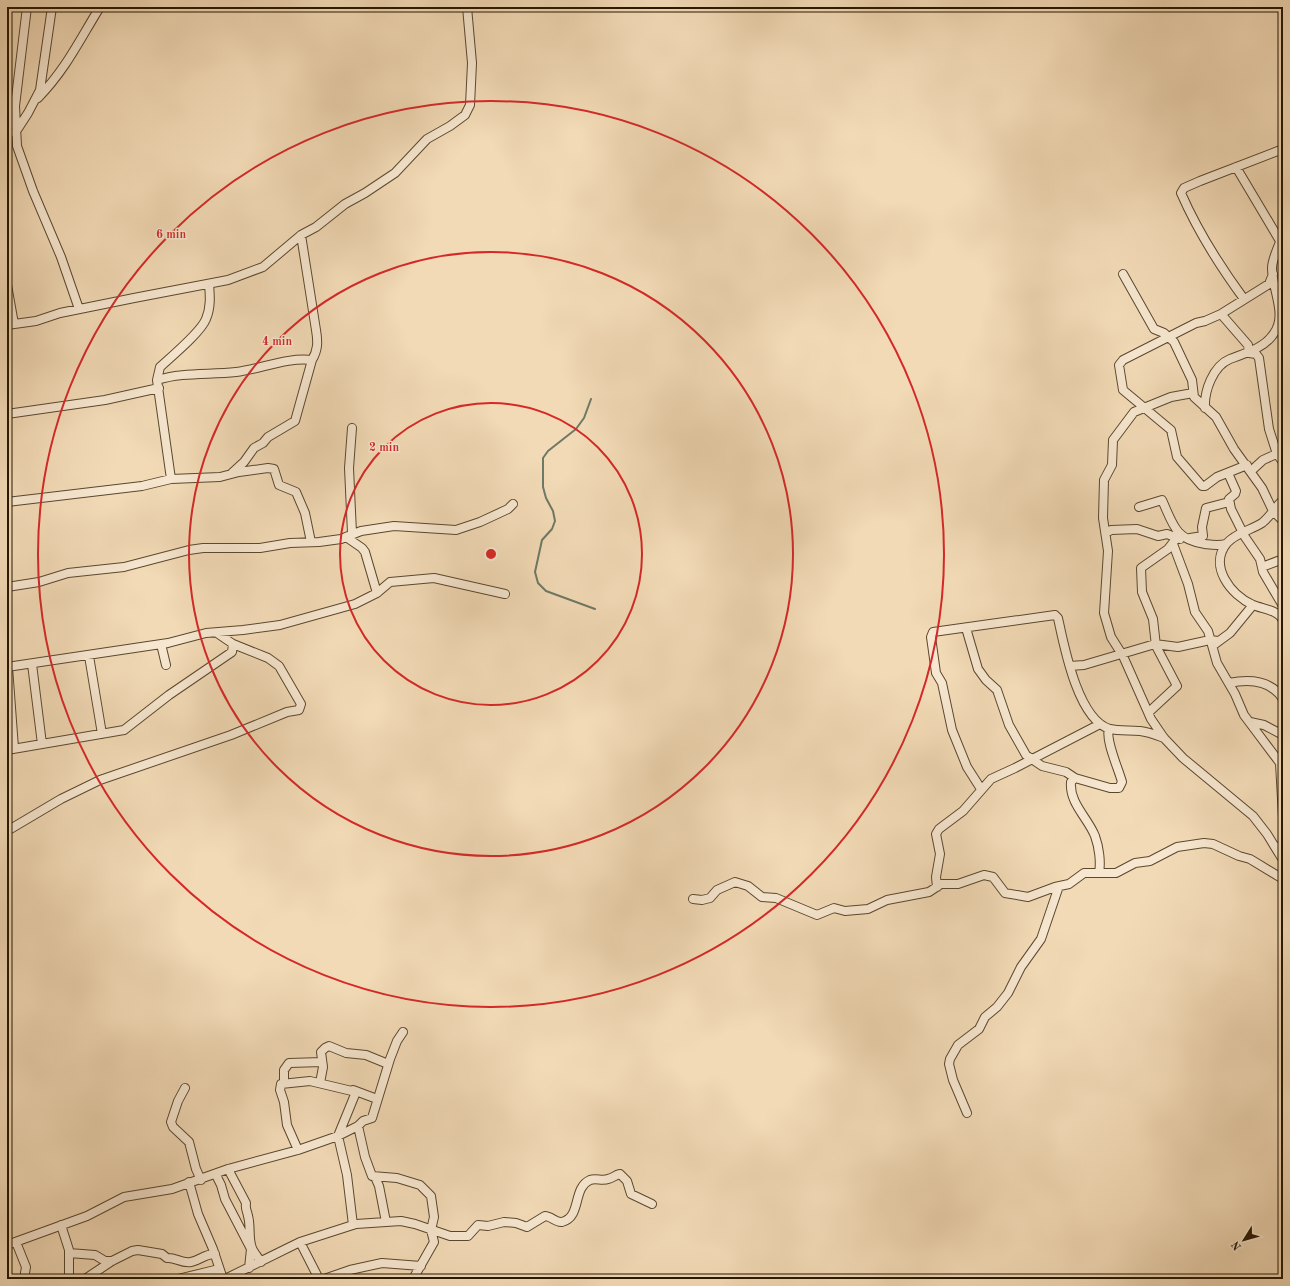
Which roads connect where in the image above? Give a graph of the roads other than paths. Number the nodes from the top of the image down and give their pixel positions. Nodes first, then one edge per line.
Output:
1 (27, 7) edge
2 (52, 7) edge
3 (100, 7) edge
4 (467, 7) edge
5 (34, 101) junction
6 (15, 133) junction
7 (1283, 149) edge
8 (1236, 167) junction
9 (302, 235) junction
10 (1282, 245) edge
11 (1123, 274) dead end
12 (1273, 274) junction
13 (208, 284) junction
14 (7, 285) edge
15 (1244, 299) junction
16 (79, 309) junction
17 (1221, 314) junction
18 (11, 324) edge
19 (1170, 337) junction
20 (1249, 353) junction
21 (312, 360) junction
22 (158, 384) junction
23 (1193, 393) junction
24 (1205, 408) junction
25 (1144, 409) junction
26 (7, 414) edge
27 (352, 428) dead end
28 (1280, 452) edge
29 (1283, 462) edge
30 (1249, 468) junction
31 (1228, 473) junction
32 (231, 474) junction
33 (171, 479) junction
34 (1283, 500) edge
35 (7, 502) edge
36 (1229, 502) junction
37 (513, 504) dead end
38 (1139, 506) dead end
39 (1273, 511) junction
40 (1283, 521) edge
41 (1243, 532) junction
42 (1106, 533) junction
43 (349, 535) junction
44 (1176, 539) junction
45 (310, 542) junction
46 (1222, 548) junction
47 (1283, 559) edge
48 (1262, 567) junction
49 (7, 587) edge
50 (377, 593) junction
51 (505, 594) dead end
52 (1252, 605) junction
53 (1283, 606) edge
54 (1283, 620) edge
55 (966, 628) junction
56 (217, 633) junction
57 (1214, 643) junction
58 (161, 644) junction
59 (233, 644) junction
60 (1155, 644) junction
61 (1122, 653) junction
62 (89, 656) junction
63 (32, 664) junction
64 (166, 665) dead end
65 (1070, 666) junction
66 (8, 667) edge
67 (1229, 683) junction
68 (1283, 699) edge
69 (1149, 712) junction
70 (1250, 722) junction
71 (1100, 724) junction
72 (1109, 729) junction
73 (102, 734) junction
74 (1283, 735) edge
75 (1164, 738) junction
76 (42, 744) junction
77 (10, 749) edge
78 (1031, 760) junction
79 (1075, 778) junction
80 (981, 789) junction
81 (1283, 817) edge
82 (7, 831) edge
83 (1279, 847) edge
84 (1283, 860) edge
85 (1099, 873) junction
86 (1283, 879) edge
87 (1059, 886) junction
88 (937, 887) junction
89 (693, 899) dead end
90 (403, 1032) dead end
91 (322, 1062) junction
92 (388, 1064) junction
93 (284, 1083) junction
94 (320, 1083) junction
95 (185, 1088) dead end
96 (356, 1092) junction
97 (377, 1099) junction
98 (967, 1113) dead end
99 (358, 1126) junction
100 (338, 1136) junction
101 (298, 1150) junction
102 (228, 1169) junction
103 (216, 1175) junction
104 (375, 1177) junction
105 (201, 1180) junction
106 (189, 1182) junction
107 (652, 1204) dead end
108 (386, 1222) junction
109 (61, 1225) junction
110 (354, 1225) junction
111 (432, 1230) junction
112 (16, 1242) junction
113 (300, 1242) junction
114 (7, 1245) edge
115 (69, 1253) junction
116 (215, 1254) junction
117 (112, 1261) junction
118 (261, 1262) junction
119 (421, 1266) junction
120 (249, 1268) junction
121 (219, 1269) junction
122 (338, 1277) edge
123 (24, 1279) edge
124 (69, 1279) edge
125 (85, 1279) edge
126 (178, 1279) edge
127 (224, 1279) edge
128 (318, 1279) edge
129 (324, 1279) edge
130 (413, 1279) edge

1 - 6 street
2 - 5 street
3 - 5 street
4 - 9 street
5 - 6 street
6 - 16 street
7 - 8 street
8 - 10 street
8 - 15 street
9 - 13 street
9 - 21 street
10 - 12 street
11 - 19 street
12 - 15 street
12 - 20 street
13 - 16 street
13 - 22 street
14 - 18 street
15 - 17 street
16 - 18 street
17 - 19 street
17 - 20 street
19 - 23 street
19 - 25 street
20 - 24 street
20 - 28 street
21 - 22 street
21 - 32 street
22 - 26 street
22 - 33 street
23 - 24 street
23 - 25 street
24 - 30 street
25 - 31 street
25 - 42 street
27 - 43 street
28 - 29 street
28 - 30 street
30 - 31 street
30 - 39 street
31 - 36 street
32 - 33 street
32 - 45 street
33 - 35 street
34 - 39 street
36 - 41 street
36 - 44 street
37 - 43 street
38 - 44 street
39 - 40 street
39 - 41 street
41 - 46 street
41 - 48 street
42 - 44 street
42 - 61 street
43 - 45 street
43 - 50 street
44 - 46 street
44 - 57 street
44 - 60 street
45 - 49 street
46 - 52 street
47 - 48 street
48 - 53 street
50 - 51 street
50 - 56 street
52 - 54 street
52 - 57 street
55 - 65 street
55 - 78 street
55 - 80 street
56 - 58 street
56 - 59 street
57 - 60 street
57 - 67 street
58 - 62 street
58 - 64 street
59 - 73 street
59 - 82 street
60 - 61 street
60 - 69 street
61 - 65 street
61 - 69 street
62 - 63 street
62 - 73 street
63 - 66 street
63 - 76 street
65 - 71 street
66 - 77 street
67 - 68 street
67 - 70 street
69 - 75 street
70 - 74 street
70 - 81 street
71 - 72 street
71 - 78 street
72 - 75 street
72 - 79 street
73 - 76 street
75 - 83 street
76 - 77 street
78 - 79 street
78 - 80 street
79 - 85 street
80 - 88 street
83 - 84 street
85 - 86 street
85 - 87 street
87 - 88 street
87 - 98 street
88 - 89 street
90 - 92 street
91 - 92 street
91 - 93 street
91 - 94 street
92 - 97 street
93 - 94 street
93 - 101 street
94 - 96 street
95 - 105 street
96 - 97 street
96 - 100 street
97 - 99 street
99 - 100 street
99 - 104 street
100 - 101 street
100 - 110 street
101 - 102 street
102 - 103 street
102 - 118 street
103 - 105 street
103 - 120 street
104 - 108 street
104 - 111 street
105 - 106 street
106 - 109 street
106 - 116 street
107 - 111 street
108 - 110 street
108 - 111 street
109 - 112 street
109 - 115 street
110 - 113 street
111 - 119 street
112 - 114 street
112 - 123 street
113 - 118 street
113 - 128 street
115 - 117 street
115 - 124 street
116 - 117 street
116 - 121 street
117 - 125 street
118 - 120 street
119 - 122 street
119 - 130 street
120 - 127 street
121 - 126 street
121 - 127 street
122 - 129 street

